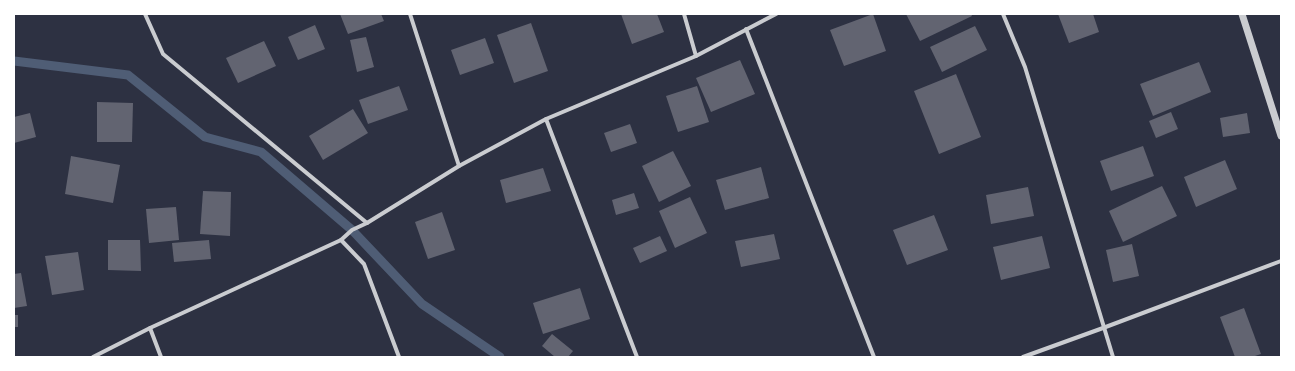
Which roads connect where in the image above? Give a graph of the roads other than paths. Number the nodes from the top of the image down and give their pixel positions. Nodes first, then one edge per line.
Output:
1 (145, 14) edge
2 (410, 14) edge
3 (684, 14) edge
4 (776, 14) edge
5 (1003, 14) edge
6 (1242, 14) edge
7 (746, 30) junction
8 (696, 56) junction
9 (546, 119) junction
10 (1281, 136) edge
11 (459, 166) junction
12 (368, 223) junction
13 (340, 240) junction
14 (1281, 261) edge
15 (150, 328) junction
16 (1103, 328) junction
17 (93, 357) edge
18 (161, 357) edge
19 (399, 357) edge
20 (637, 357) edge
21 (874, 357) edge
22 (1023, 357) edge
23 (1113, 357) edge

1 - 12 street
2 - 11 street
3 - 8 street
4 - 7 street
5 - 16 street
6 - 10 street
7 - 8 street
7 - 21 street
8 - 9 street
9 - 11 street
9 - 20 street
11 - 12 street
12 - 13 street
13 - 15 street
13 - 19 street
14 - 16 street
15 - 17 street
15 - 18 street
16 - 22 street
16 - 23 street

